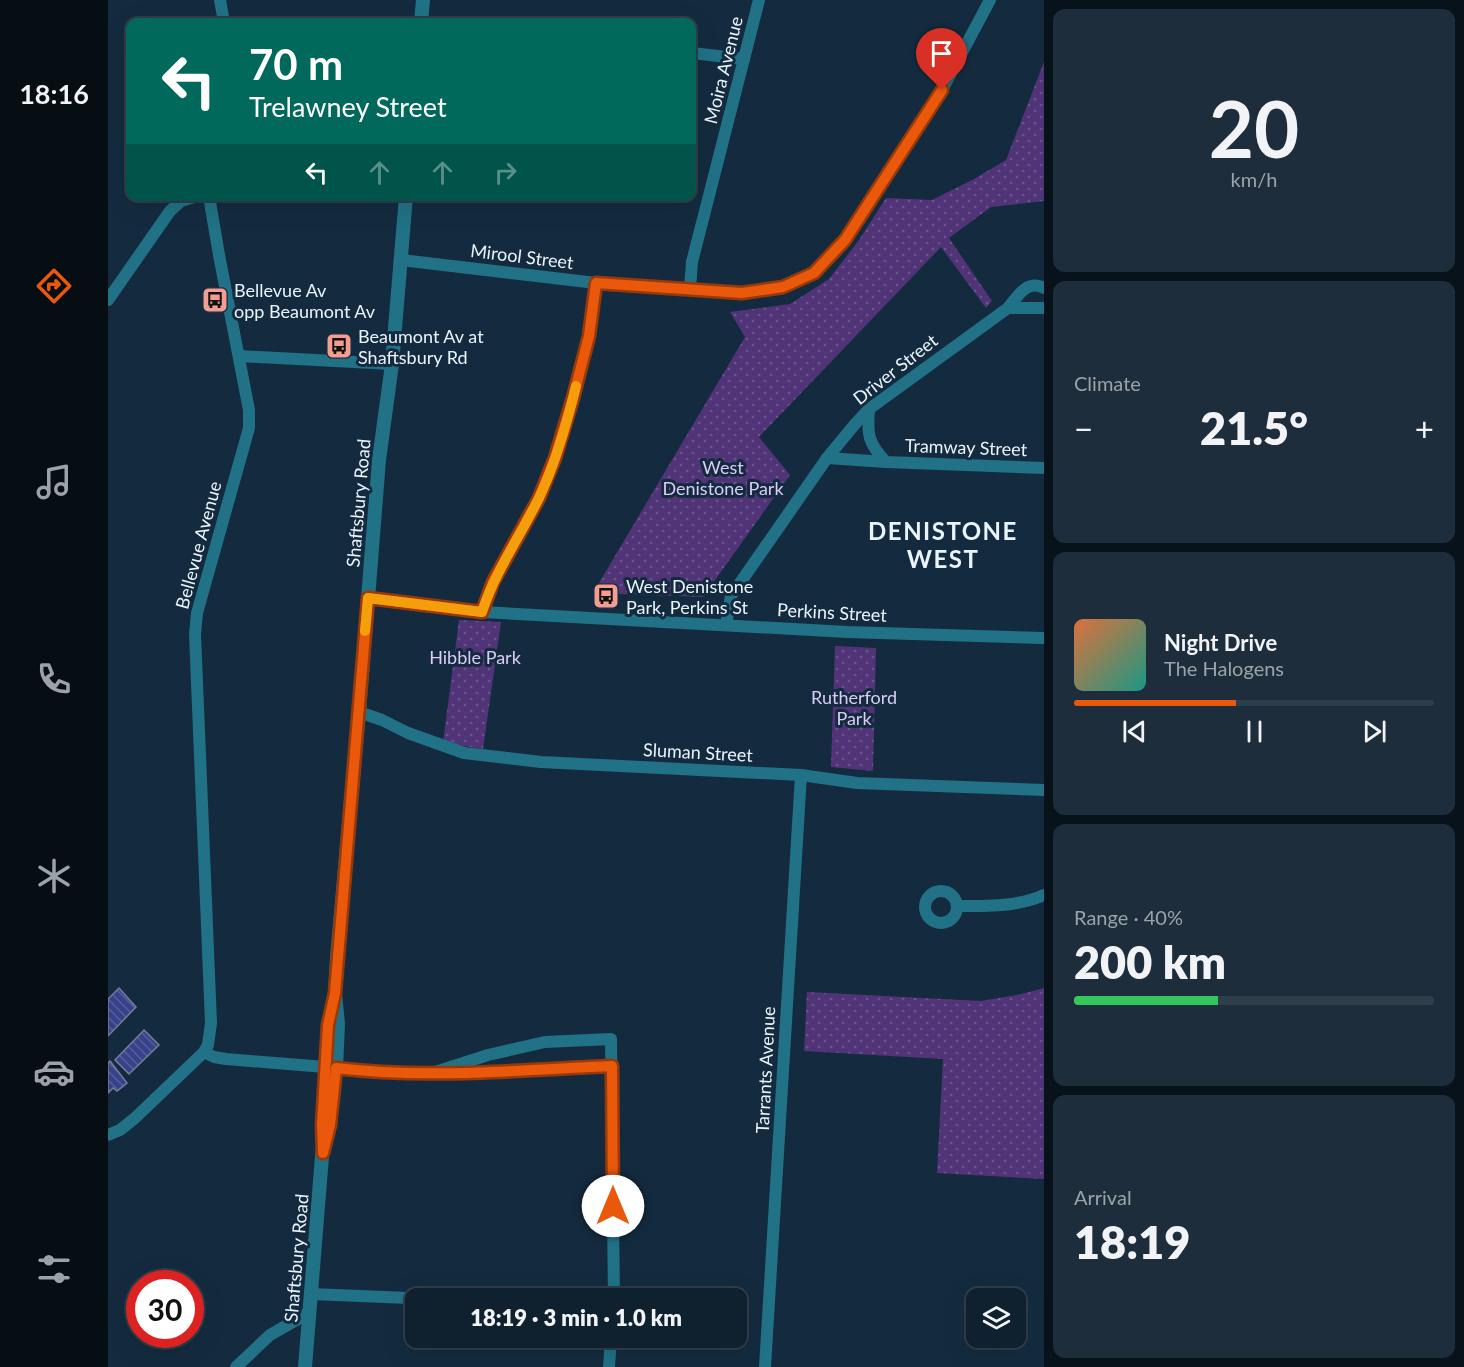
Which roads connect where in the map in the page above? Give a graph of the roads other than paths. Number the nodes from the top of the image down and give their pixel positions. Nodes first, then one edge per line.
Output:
1 (220, 0) edge
2 (423, 0) edge
3 (759, 0) edge
4 (990, 0) edge
5 (223, 18) edge
6 (421, 18) edge
7 (696, 53) edge
8 (744, 59) junction
9 (181, 201) edge
10 (210, 201) edge
11 (406, 201) edge
12 (401, 260) junction
13 (596, 283) junction
14 (690, 288) junction
15 (1044, 288) edge
16 (108, 300) edge
17 (1008, 308) junction
18 (1044, 308) edge
19 (239, 356) junction
20 (392, 364) junction
21 (869, 409) junction
22 (827, 458) junction
23 (886, 462) junction
24 (1044, 468) edge
25 (368, 598) junction
26 (482, 612) junction
27 (726, 625) junction
28 (1044, 633) edge
29 (1044, 638) edge
30 (1044, 646) edge
31 (359, 712) junction
32 (801, 776) junction
33 (1044, 790) edge
34 (1044, 895) edge
35 (958, 906) dead end
36 (204, 1052) junction
37 (612, 1066) junction
38 (330, 1068) junction
39 (429, 1074) junction
40 (108, 1135) edge
41 (614, 1288) edge
42 (312, 1294) junction
43 (405, 1298) edge
44 (310, 1312) junction
45 (610, 1348) edge
46 (236, 1367) edge
47 (305, 1367) edge
48 (609, 1367) edge
49 (765, 1367) edge

1 - 5 street
2 - 6 street
3 - 8 street, Moira Avenue
4 - 14 street, Mirool Street
7 - 8 street
8 - 14 street, Moira Avenue
9 - 16 street
10 - 19 street, Bellevue Avenue
11 - 12 street, Shaftsbury Road
12 - 13 street, Mirool Street
12 - 20 street, Shaftsbury Road
13 - 14 street, Mirool Street
13 - 26 street
15 - 17 street, Driver Street
17 - 18 street
17 - 21 street, Driver Street
19 - 20 street
19 - 36 street, Bellevue Avenue
20 - 25 street, Shaftsbury Road
21 - 22 street, Driver Street
21 - 23 street, Tramway Street
22 - 23 street, Tramway Street
22 - 27 street, Driver Street
23 - 24 street, Tramway Street
25 - 26 street, Perkins Street
25 - 31 street, Shaftsbury Road
26 - 27 street, Perkins Street
27 - 29 street, Perkins Street
28 - 29 street
29 - 30 street
31 - 32 street, Sluman Street
31 - 38 street, Shaftsbury Road
32 - 33 street, Sluman Street
32 - 49 street, Tarrants Avenue
34 - 35 street
36 - 38 street
36 - 40 street
37 - 39 street
37 - 39 street
37 - 41 street
38 - 39 street
38 - 42 street, Shaftsbury Road
42 - 43 street
42 - 44 street, Shaftsbury Road
44 - 46 street
44 - 47 street, Shaftsbury Road
45 - 48 street

